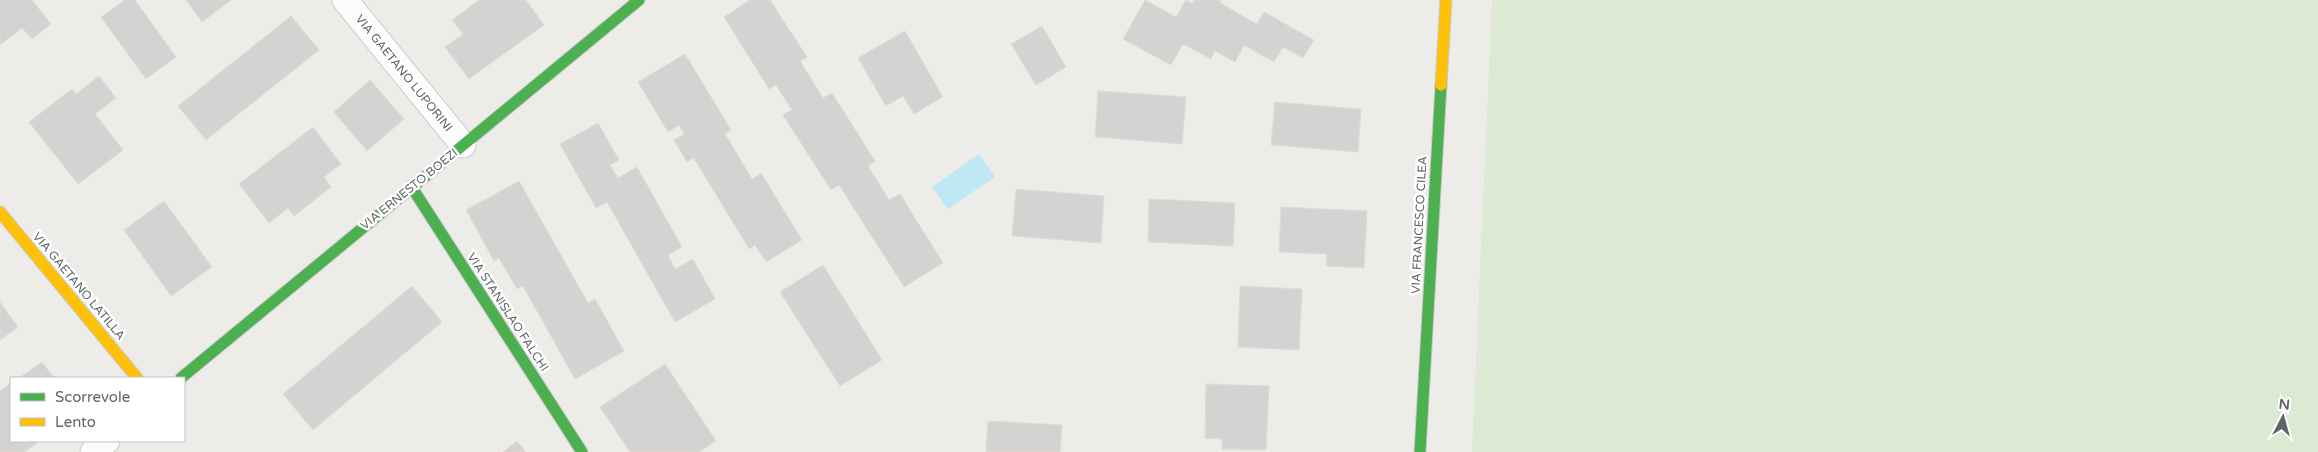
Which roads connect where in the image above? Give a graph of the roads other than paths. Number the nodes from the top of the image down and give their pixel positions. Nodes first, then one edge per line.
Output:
1 (345, 0) edge
2 (639, 0) edge
3 (1446, 0) edge
4 (463, 145) junction
5 (411, 186) junction
6 (0, 212) edge
7 (136, 377) edge
8 (181, 377) edge
9 (106, 442) edge
10 (93, 452) edge
11 (582, 452) edge
12 (1420, 452) edge

1 - 4 street, VIA GAETANO LUPORINI
2 - 4 street, VIA ERNESTO BOEZI
3 - 12 street, VIA FRANCESCO CILEA
4 - 5 street, VIA ERNESTO BOEZI
5 - 8 street, VIA ERNESTO BOEZI
5 - 11 street, VIA STANISLAO FALCHI
6 - 7 street, VIA GAETANO LATILLA
9 - 10 street

